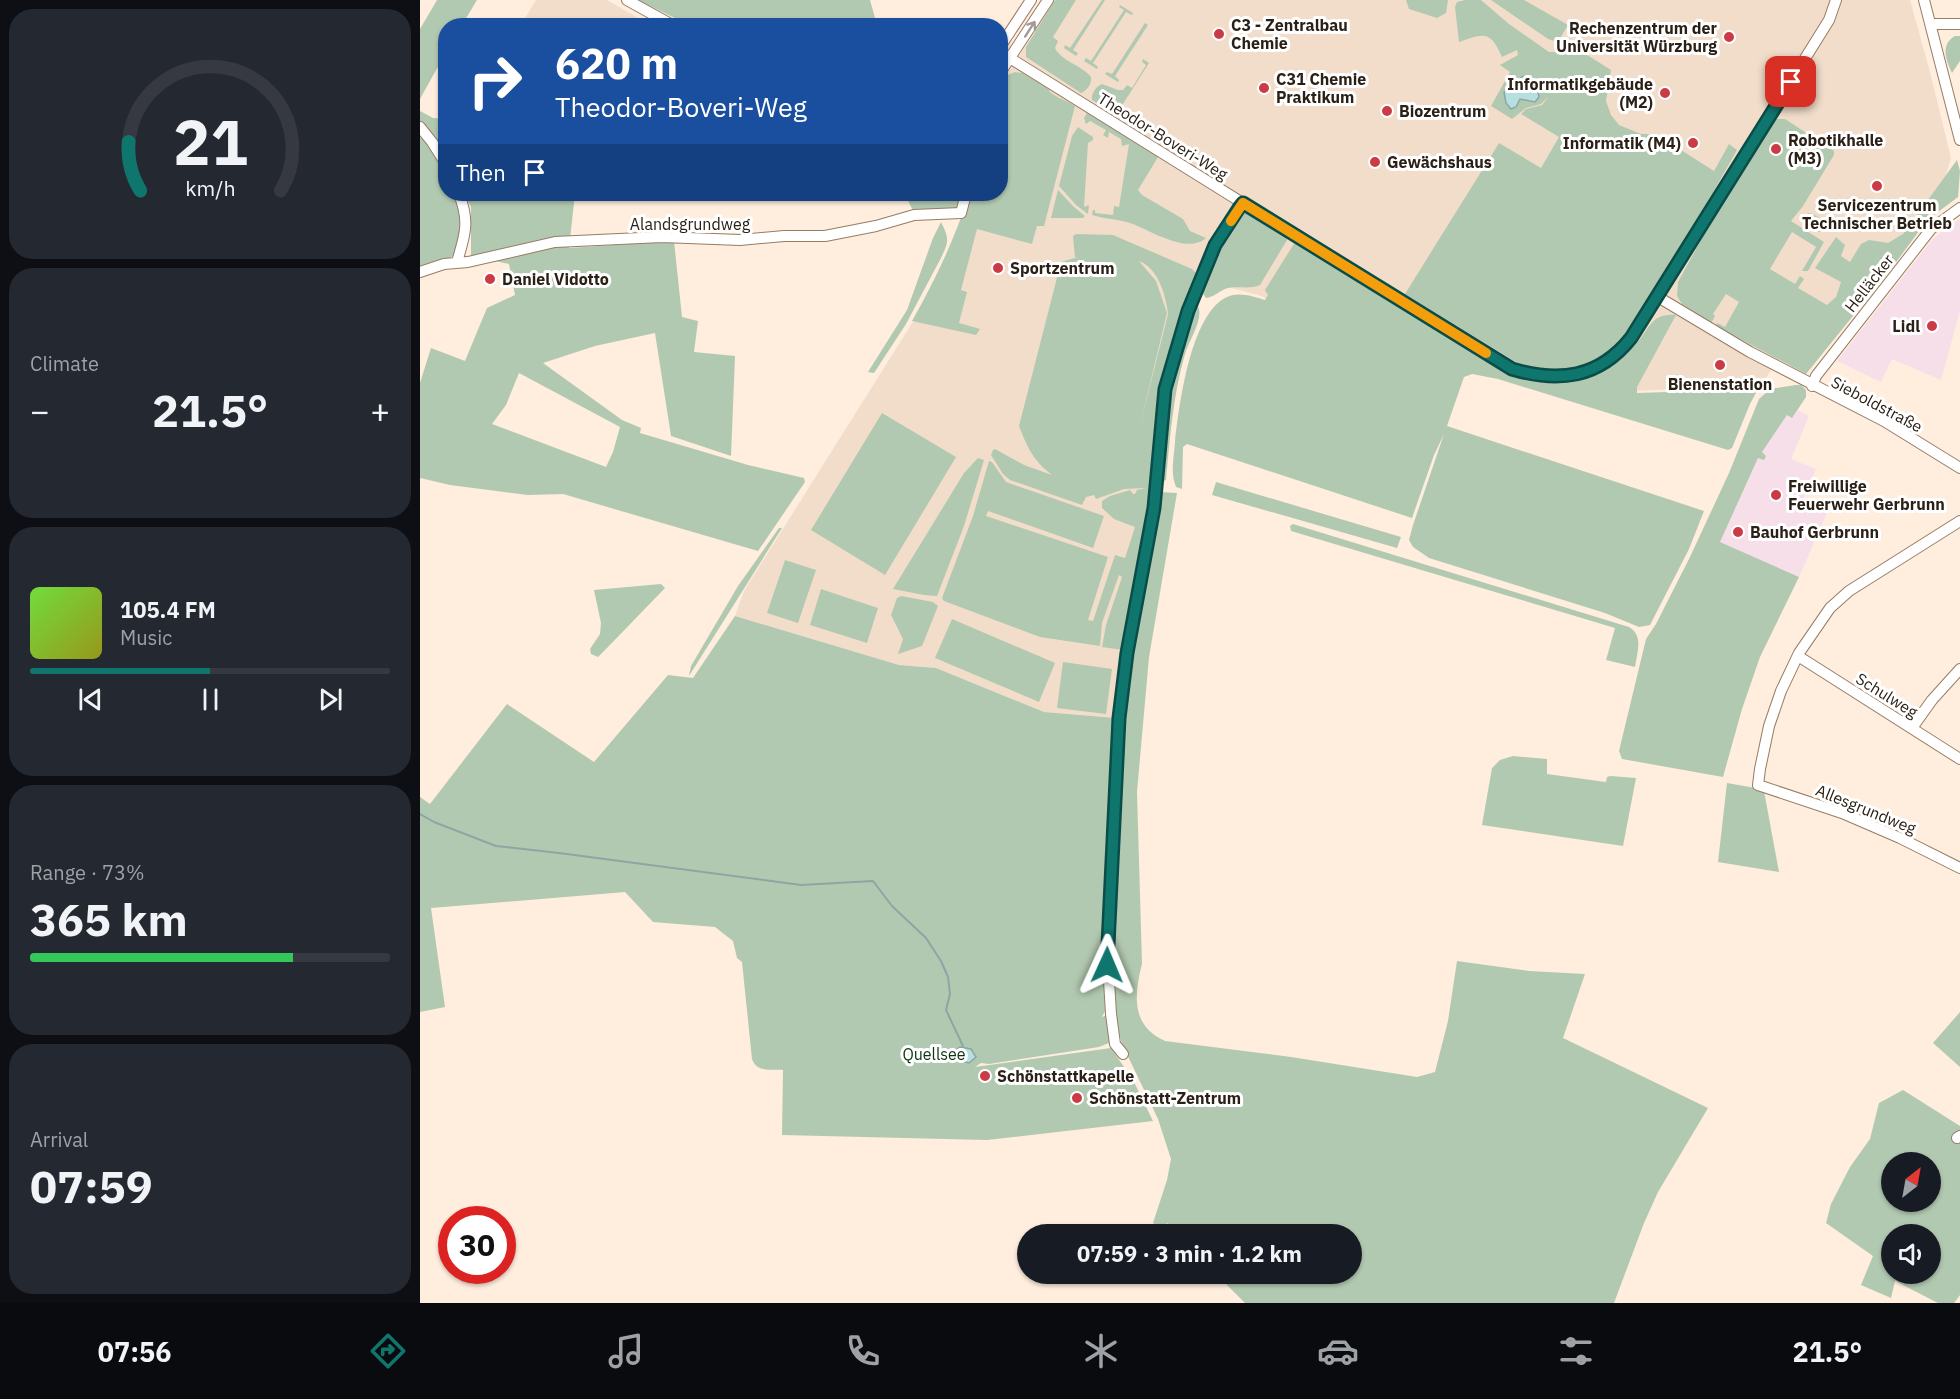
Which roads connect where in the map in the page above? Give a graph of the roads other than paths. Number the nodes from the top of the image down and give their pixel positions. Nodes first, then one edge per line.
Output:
1 (627, 0) edge
2 (1031, 0) edge
3 (1048, 0) edge
4 (1836, 0) edge
5 (1924, 0) edge
6 (660, 18) edge
7 (1932, 24) junction
8 (1960, 24) edge
9 (1008, 36) edge
10 (1008, 56) edge
11 (1011, 58) junction
12 (1008, 62) edge
13 (420, 128) edge
14 (1960, 140) edge
15 (438, 151) edge
16 (462, 201) edge
17 (964, 201) edge
18 (1243, 203) junction
19 (1960, 208) edge
20 (457, 262) junction
21 (420, 272) edge
22 (1658, 297) junction
23 (1812, 386) junction
24 (1960, 468) edge
25 (1960, 522) edge
26 (1798, 657) junction
27 (1960, 669) edge
28 (1912, 728) junction
29 (1960, 759) edge
30 (1960, 868) edge
31 (1123, 1054) dead end

1 - 6 street
2 - 9 street
11 -> 3 street
4 - 22 street, Theodor-Boveri-Weg
5 - 7 street
7 - 8 street
7 - 14 street
10 - 11 street, Theodor-Boveri-Weg
11 - 12 street
11 - 18 street, Theodor-Boveri-Weg
13 - 15 street
16 - 20 street
17 - 20 street, Alandsgrundweg
18 - 22 street, Theodor-Boveri-Weg
18 - 31 street
19 - 23 street, Helläcker
20 - 21 street, Alandsgrundweg
22 - 23 street, Sieboldstraße
23 - 24 street, Sieboldstraße
25 - 26 street
26 - 28 street, Schulweg
26 - 30 street, Allesgrundweg
27 - 28 street
28 - 29 street, Schulweg

